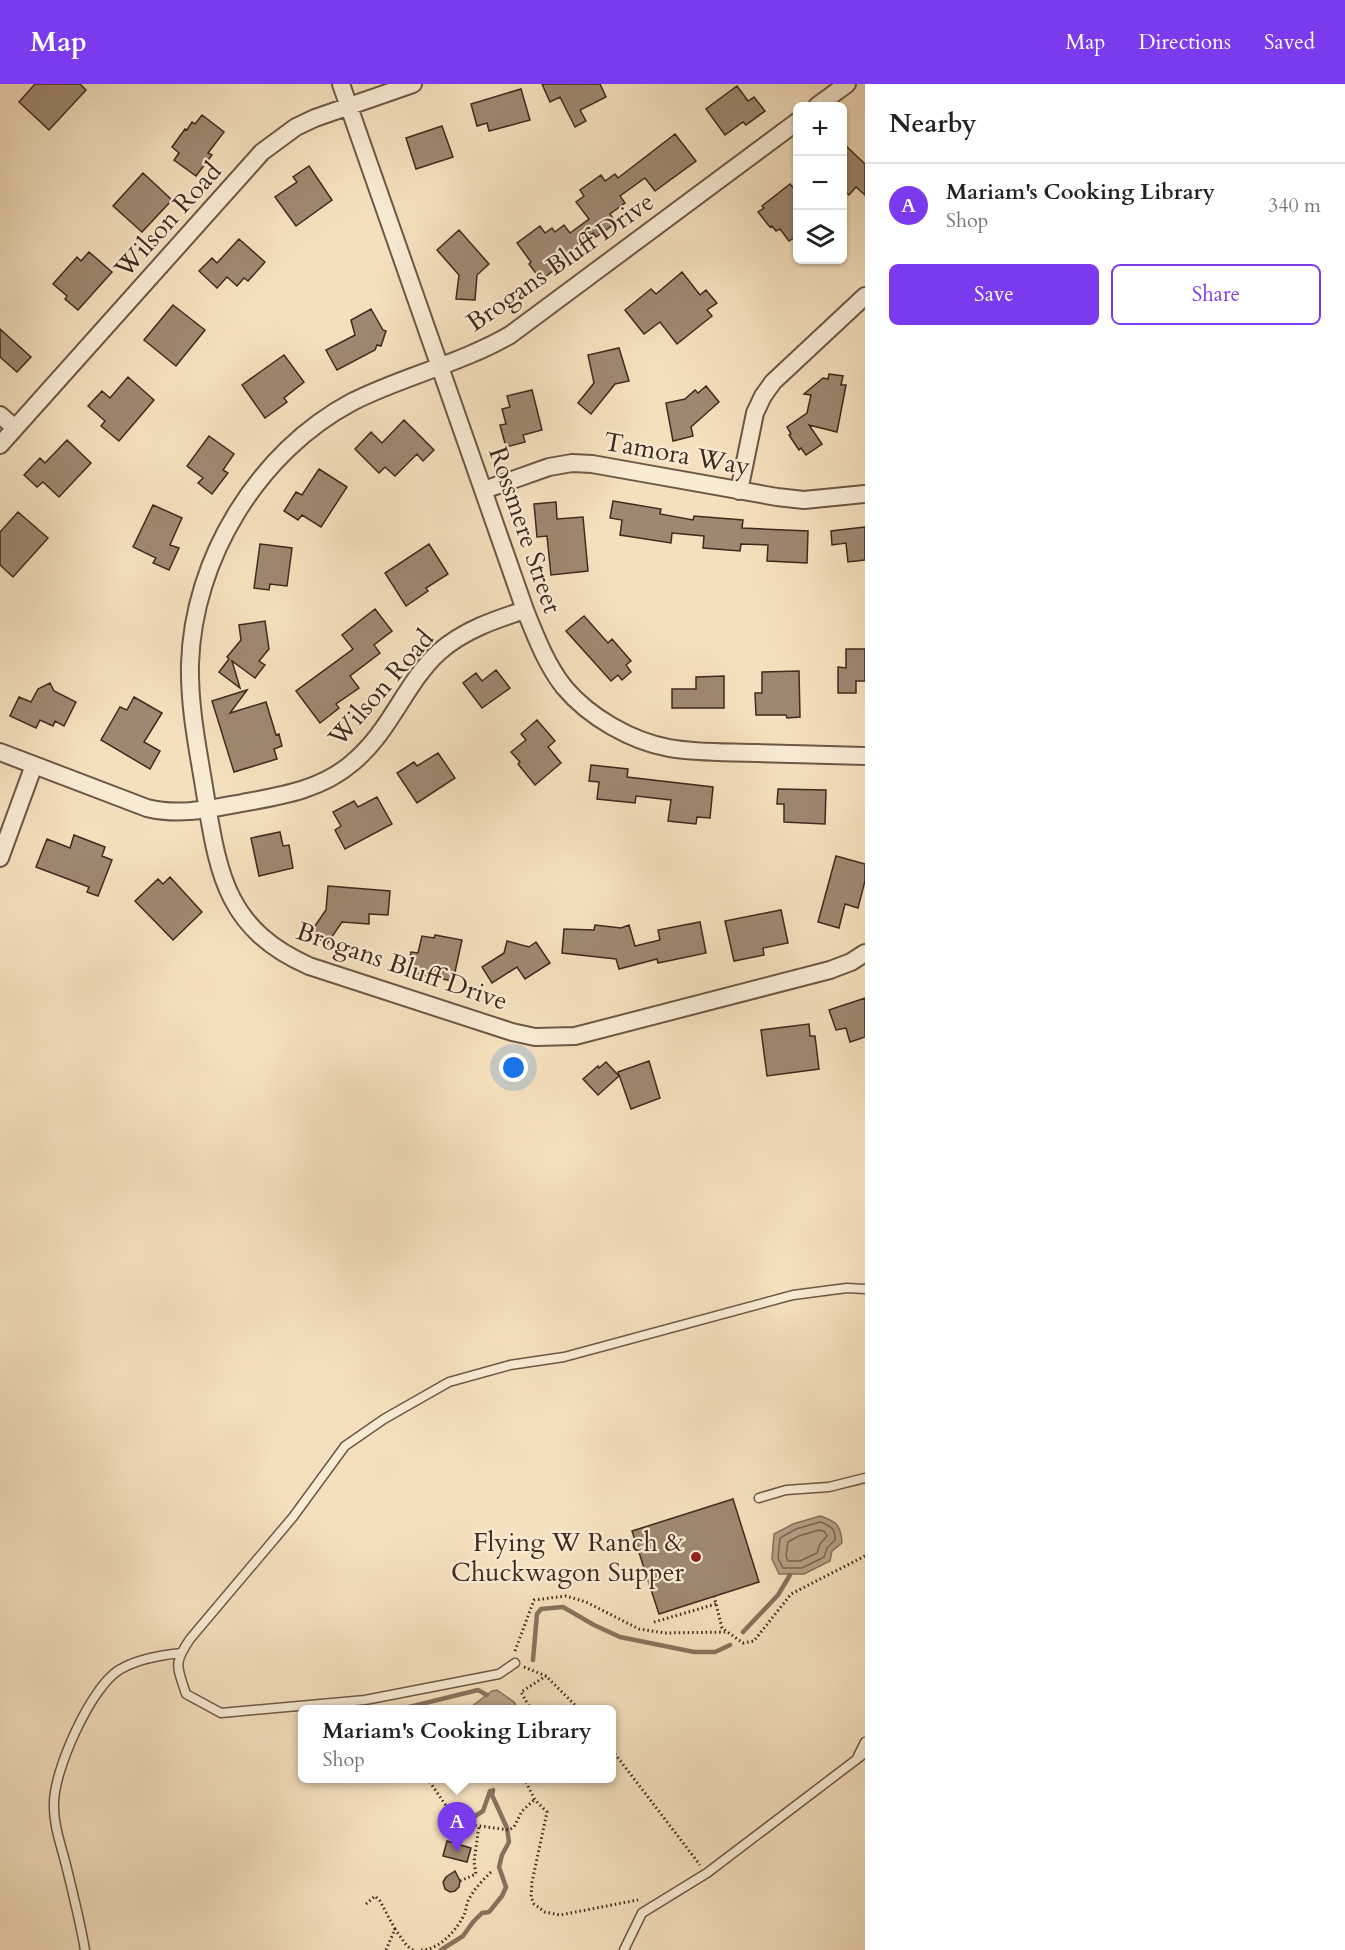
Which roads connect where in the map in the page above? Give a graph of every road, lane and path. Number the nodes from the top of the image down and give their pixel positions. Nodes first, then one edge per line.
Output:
1 (341, 84) edge
2 (412, 84) edge
3 (847, 84) edge
4 (822, 102) edge
5 (349, 107) junction
6 (793, 125) edge
7 (865, 296) edge
8 (441, 367) junction
9 (0, 415) edge
10 (15, 428) junction
11 (0, 445) edge
12 (484, 490) junction
13 (739, 491) junction
14 (865, 494) edge
15 (525, 610) junction
16 (0, 752) edge
17 (865, 756) edge
18 (34, 765) junction
19 (208, 809) junction
20 (0, 858) edge
21 (865, 953) edge
22 (865, 1290) edge
23 (865, 1478) edge
24 (759, 1498) dead end
25 (865, 1556) edge
26 (714, 1596) dead end
27 (716, 1604) junction
28 (654, 1622) dead end
29 (727, 1632) junction
30 (181, 1653) junction
31 (515, 1663) junction
32 (546, 1676) junction
33 (310, 1705) edge
34 (528, 1705) edge
35 (575, 1705) edge
36 (298, 1706) edge
37 (865, 1742) edge
38 (865, 1753) edge
39 (616, 1755) edge
40 (856, 1759) junction
41 (431, 1783) edge
42 (526, 1783) edge
43 (535, 1800) junction
44 (478, 1826) junction
45 (492, 1871) dead end
46 (476, 1874) junction
47 (707, 1874) junction
48 (486, 1876) junction
49 (460, 1881) dead end
50 (639, 1900) dead end
51 (366, 1904) dead end
52 (395, 1929) junction
53 (85, 1950) edge
54 (386, 1950) edge
55 (413, 1950) edge
56 (421, 1950) edge
57 (624, 1950) edge

1 - 5 street, Rossmere Street
2 - 5 street, Wilson Road
3 - 4 street
5 - 8 street, Rossmere Street
5 - 10 street, Wilson Road
6 - 8 street, Brogans Bluff Drive
7 - 13 street
8 - 12 street, Rossmere Street
8 - 19 street, Brogans Bluff Drive
9 - 10 street
10 - 11 street, Wilson Road
12 - 13 street, Tamora Way
12 - 15 street, Rossmere Street
13 - 14 street, Tamora Way
15 - 17 street, Rossmere Street
15 - 19 street, Wilson Road
16 - 18 street, Wilson Road
18 - 19 street, Wilson Road
18 - 20 street
19 - 21 street, Brogans Bluff Drive
22 - 30 lane
23 - 24 lane
25 - 29 path
26 - 27 path
27 - 28 path
27 - 29 path
29 - 31 path
30 - 36 lane
30 - 53 lane
31 - 32 path
31 - 33 lane
32 - 34 path
32 - 35 path
37 - 40 lane
38 - 40 lane
39 - 47 path
40 - 47 lane
41 - 44 path
42 - 43 path
43 - 44 path
43 - 50 path
44 - 46 path
45 - 48 path
46 - 48 path
46 - 49 path
47 - 57 lane
48 - 56 path
51 - 52 path
52 - 54 path
52 - 55 path

